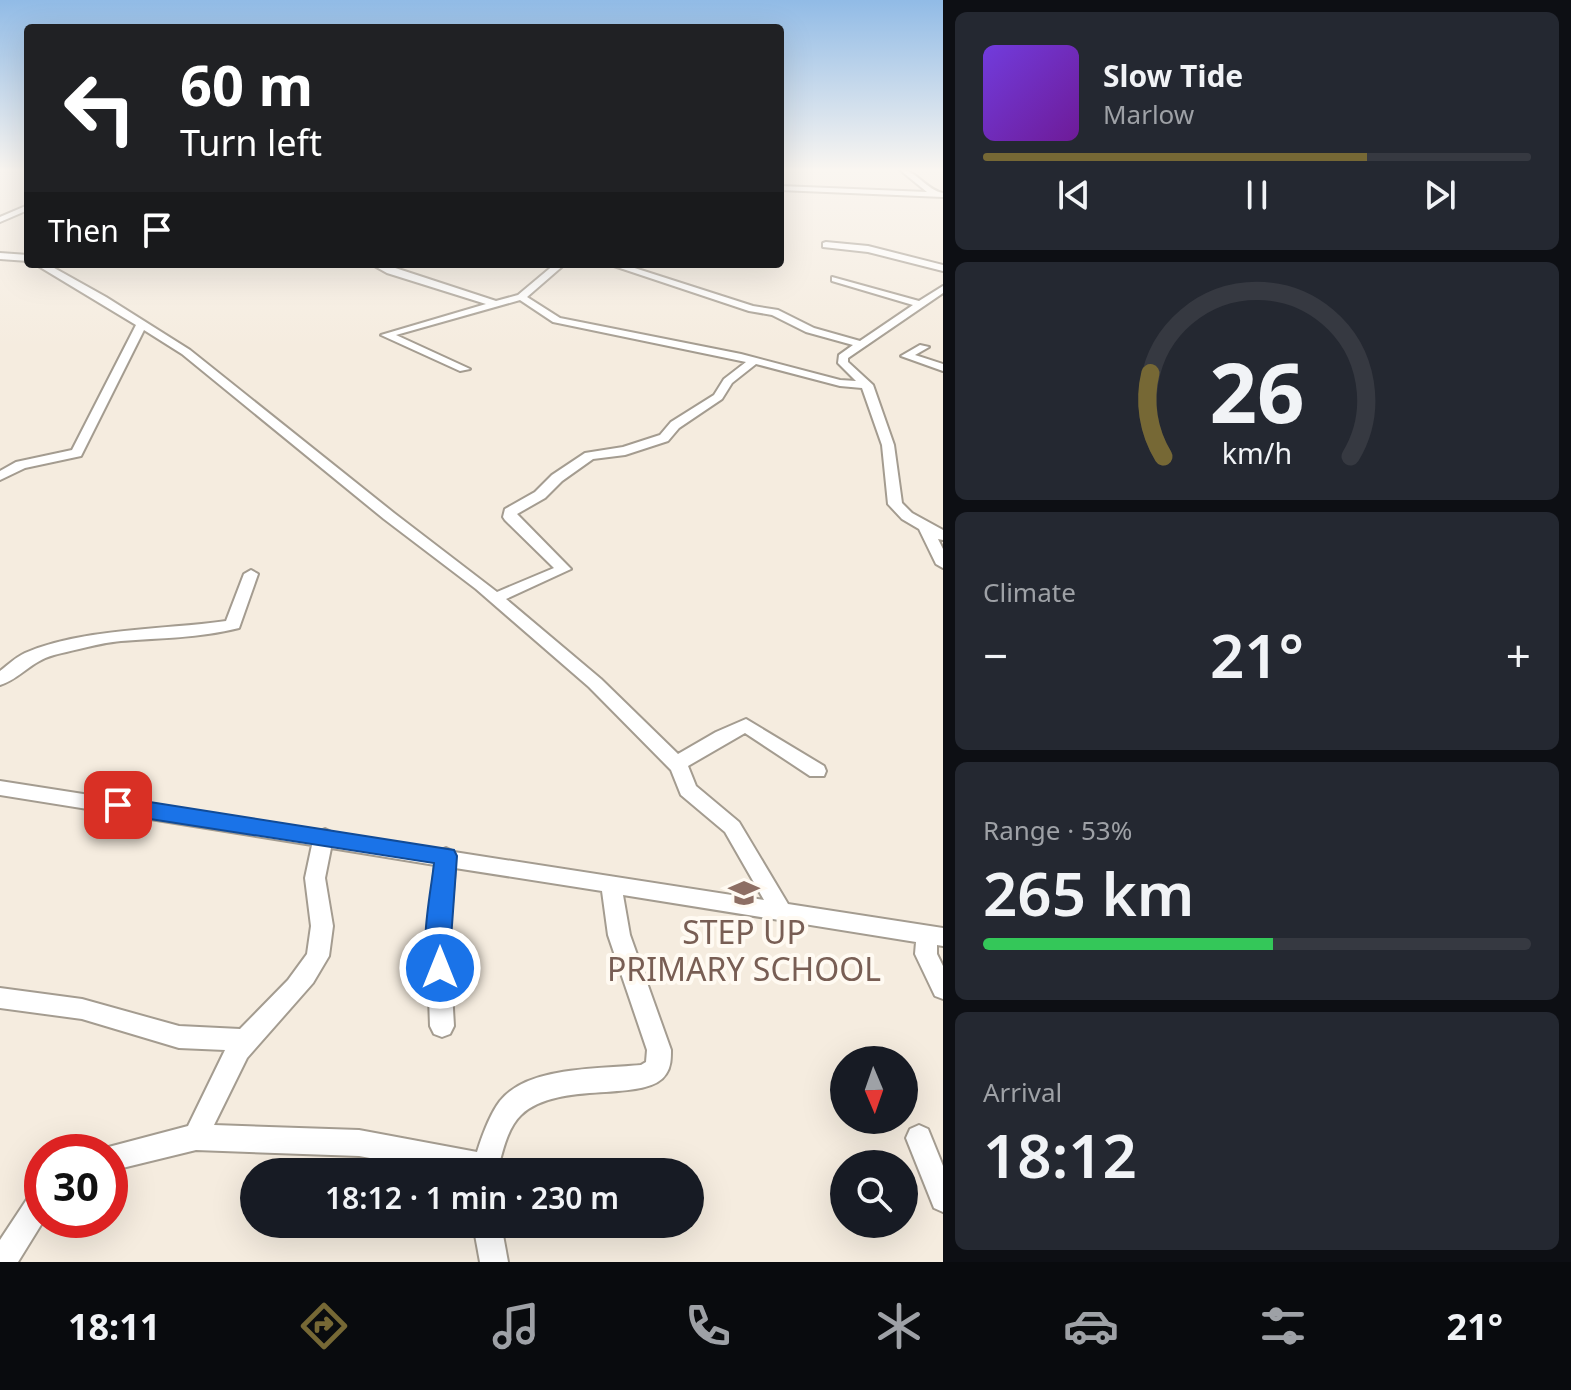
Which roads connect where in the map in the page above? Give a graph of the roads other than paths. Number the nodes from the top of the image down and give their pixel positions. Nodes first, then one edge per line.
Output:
1 (826, 245) dead end
2 (24, 255) edge
3 (0, 256) edge
4 (47, 268) edge
5 (384, 268) edge
6 (555, 268) edge
7 (625, 268) edge
8 (943, 268) edge
9 (835, 279) dead end
10 (941, 292) edge
11 (521, 297) junction
12 (493, 303) junction
13 (920, 304) junction
14 (142, 324) junction
15 (861, 344) junction
16 (924, 347) dead end
17 (754, 361) junction
18 (943, 368) edge
19 (464, 369) dead end
20 (867, 385) junction
21 (0, 476) edge
22 (926, 528) junction
23 (943, 536) edge
24 (943, 564) edge
25 (251, 574) dead end
26 (496, 598) junction
27 (0, 679) edge
28 (679, 767) junction
29 (817, 771) dead end
30 (0, 788) edge
31 (325, 837) junction
32 (446, 856) junction
33 (611, 883) junction
34 (780, 909) junction
35 (935, 935) edge
36 (943, 989) edge
37 (0, 998) edge
38 (442, 1026) dead end
39 (245, 1040) junction
40 (196, 1137) junction
41 (919, 1138) dead end
42 (128, 1154) edge
43 (431, 1158) edge
44 (489, 1158) edge
45 (943, 1199) edge
46 (24, 1227) edge
47 (490, 1238) edge
48 (2, 1262) edge
49 (494, 1262) edge

1 - 8 street
2 - 3 street
4 - 14 street
5 - 12 street
6 - 11 street
7 - 15 street
9 - 13 street
10 - 13 street
11 - 12 street
11 - 17 street
12 - 19 street
13 - 15 street
14 - 21 street
14 - 26 street
15 - 20 street
16 - 18 street
17 - 20 street
17 - 26 street
20 - 22 street
22 - 23 street
22 - 24 street
25 - 27 street
26 - 28 street
28 - 29 street
28 - 34 street
30 - 31 street
31 - 32 street
31 - 39 street
32 - 33 street
32 - 38 street
33 - 34 street
33 - 44 street
34 - 35 street
35 - 36 street
37 - 39 street
39 - 40 street
40 - 42 street
40 - 43 street
41 - 45 street
46 - 48 street
47 - 49 street

